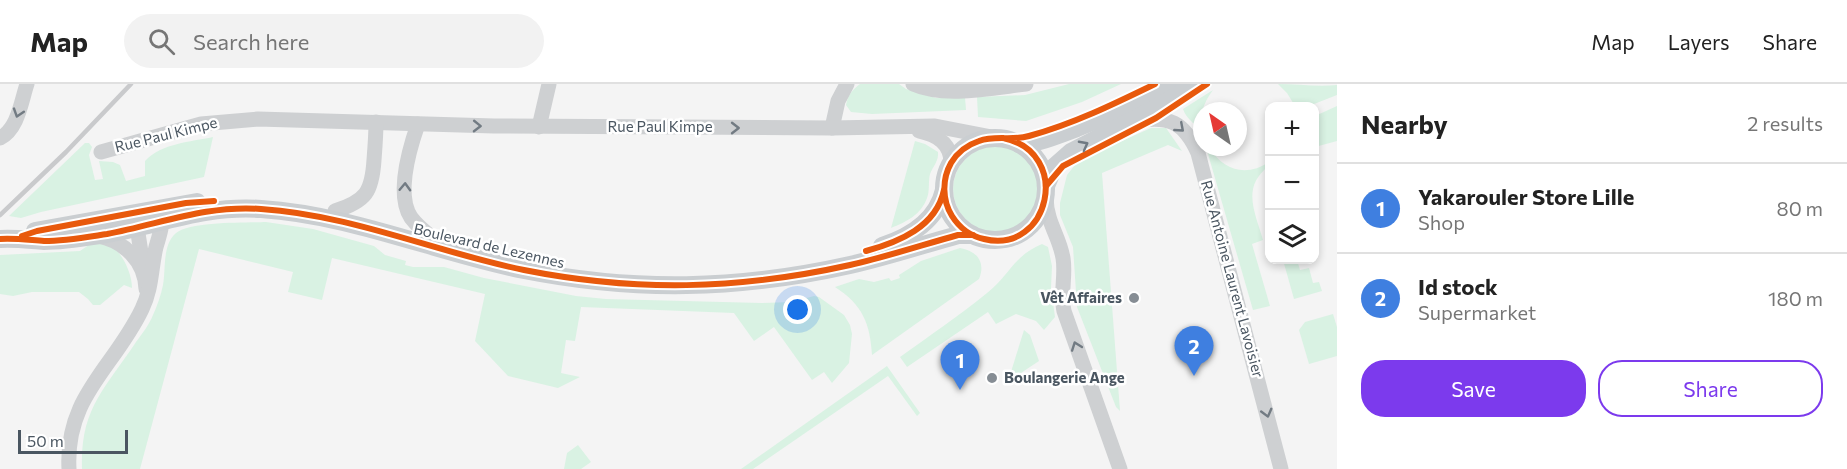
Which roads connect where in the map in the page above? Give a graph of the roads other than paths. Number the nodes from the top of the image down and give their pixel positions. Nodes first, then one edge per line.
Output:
1 (27, 84) edge
2 (549, 84) edge
3 (913, 84) edge
4 (1026, 84) edge
5 (1175, 84) edge
6 (1197, 84) edge
7 (844, 86) edge
8 (375, 122) junction
9 (418, 124) junction
10 (1125, 124) junction
11 (539, 127) junction
12 (832, 128) junction
13 (901, 128) junction
14 (1, 137) edge
15 (998, 138) junction
16 (1019, 144) junction
17 (101, 152) dead end
18 (951, 163) junction
19 (944, 190) junction
20 (1046, 192) junction
21 (335, 211) junction
22 (158, 213) junction
23 (137, 227) junction
24 (95, 235) junction
25 (973, 235) junction
26 (430, 236) junction
27 (8, 239) edge
28 (144, 274) junction
29 (144, 306) junction
30 (1281, 465) edge
31 (69, 469) edge
32 (1120, 469) edge

1 -> 14 street
2 - 11 street
3 - 4 street
5 - 16 main road
6 - 10 main road
7 - 12 street
8 - 9 street, Rue Paul Kimpe
8 - 17 street, Rue Paul Kimpe
8 - 21 street
9 -> 11 street, Rue Paul Kimpe
26 -> 9 street
20 -> 10 main road
10 -> 30 street, Rue Antoine Laurent Lavoisier
11 -> 12 street, Rue Paul Kimpe
12 - 13 street, Rue Paul Kimpe
13 - 15 street, Rue Paul Kimpe
13 - 18 street, Rue Paul Kimpe
15 - 16 main road
15 - 18 main road
16 - 20 main road
18 - 19 main road
19 - 25 main road
19 - 26 main road, Boulevard de Lezennes
20 - 25 main road
32 -> 20 street
21 - 22 main road, Boulevard de Lezennes
21 - 26 main road, Boulevard de Lezennes
22 - 23 main road, Boulevard de Lezennes
22 - 25 main road, Boulevard de Lezennes
22 - 27 main road, Boulevard de Lezennes
22 - 29 street
23 - 24 main road, Boulevard de Lezennes
23 - 28 street
24 - 27 main road, Boulevard de Lezennes
24 - 28 street
28 - 29 street
29 - 31 street

